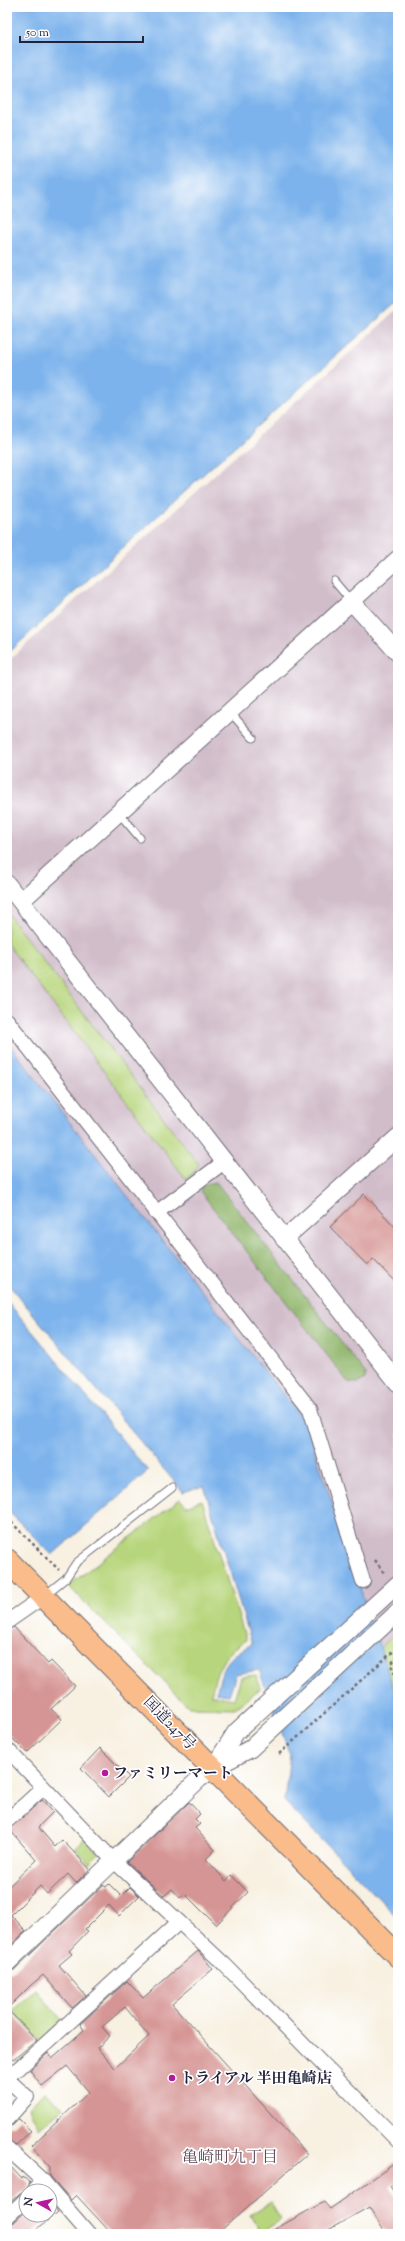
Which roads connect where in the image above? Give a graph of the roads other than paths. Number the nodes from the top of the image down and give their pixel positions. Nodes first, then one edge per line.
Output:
1 (398, 559) edge
2 (334, 581) dead end
3 (351, 601) junction
4 (398, 653) edge
5 (230, 712) junction
6 (253, 738) dead end
7 (118, 812) junction
8 (140, 838) dead end
9 (7, 884) edge
10 (21, 901) junction
11 (7, 1020) edge
12 (398, 1137) edge
13 (224, 1162) junction
14 (156, 1213) junction
15 (284, 1239) junction
16 (398, 1383) edge
17 (172, 1488) dead end
18 (7, 1560) edge
19 (363, 1581) dead end
20 (393, 1581) edge
21 (43, 1596) junction
22 (398, 1612) edge
23 (7, 1622) edge
24 (7, 1749) edge
25 (213, 1768) junction
26 (43, 1788) junction
27 (7, 1822) edge
28 (113, 1860) junction
29 (179, 1922) junction
30 (398, 1956) edge
31 (7, 1963) edge
32 (7, 2074) edge
33 (7, 2079) edge
34 (7, 2119) edge
35 (398, 2141) edge
36 (7, 2148) edge
37 (36, 2183) edge
38 (58, 2201) edge
39 (18, 2207) edge
40 (7, 2217) edge
41 (89, 2234) edge

1 - 3 street
2 - 3 lane
3 - 4 street
3 - 5 street
5 - 6 lane
5 - 7 street
7 - 8 lane
7 - 10 street
9 - 10 street
10 - 13 street
11 - 14 street
12 - 15 street
13 - 14 street
13 - 15 street
14 - 19 street
15 - 16 street
17 - 21 lane
18 - 21 highway, 国道247号
20 - 25 street
21 - 23 street
21 - 25 highway, 国道247号
22 - 25 street
24 - 26 street
25 - 28 street
25 - 30 highway, 国道247号
26 - 27 street
26 - 28 street
28 - 29 street
28 - 31 street
29 - 32 street
29 - 35 street
33 - 34 street
36 - 37 street
38 - 41 street
39 - 40 street

